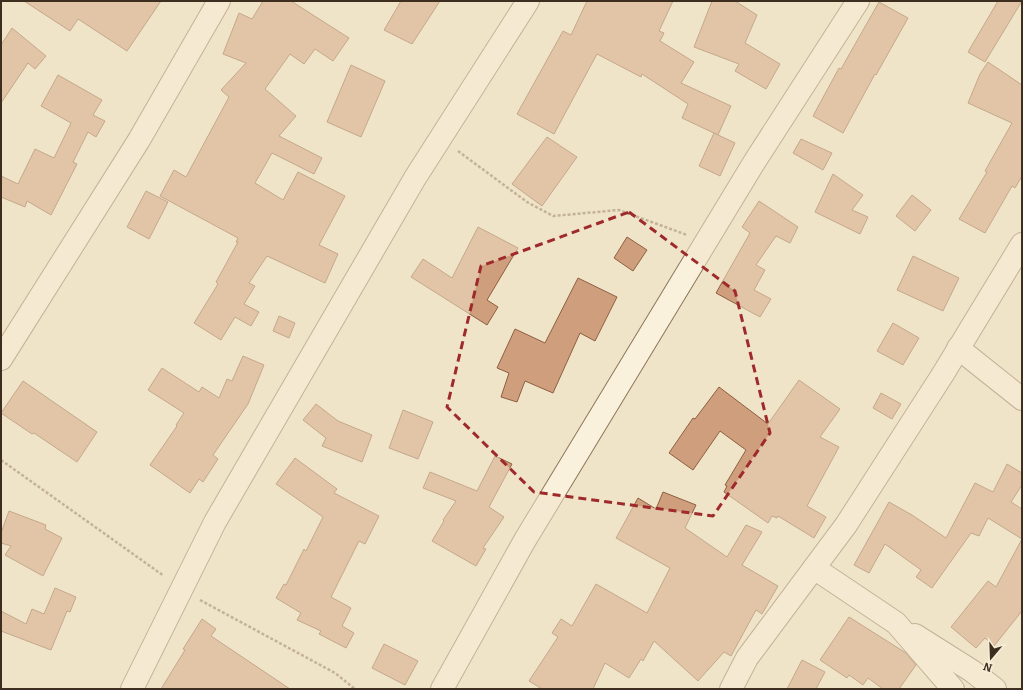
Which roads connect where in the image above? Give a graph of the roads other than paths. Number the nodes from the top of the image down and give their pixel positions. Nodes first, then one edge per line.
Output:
1 (219, 1) edge
2 (528, 1) edge
3 (858, 1) edge
4 (1022, 244) edge
5 (958, 348) junction
6 (1, 359) edge
7 (1022, 399) edge
8 (814, 568) junction
9 (896, 623) junction
10 (132, 689) edge
11 (442, 689) edge
12 (731, 689) edge
13 (953, 689) edge
14 (995, 689) edge

1 - 6 street
2 - 10 street
3 - 11 street
4 - 5 street
5 - 7 street
5 - 8 street
8 - 9 street
8 - 12 street
9 - 13 street
9 - 14 street

